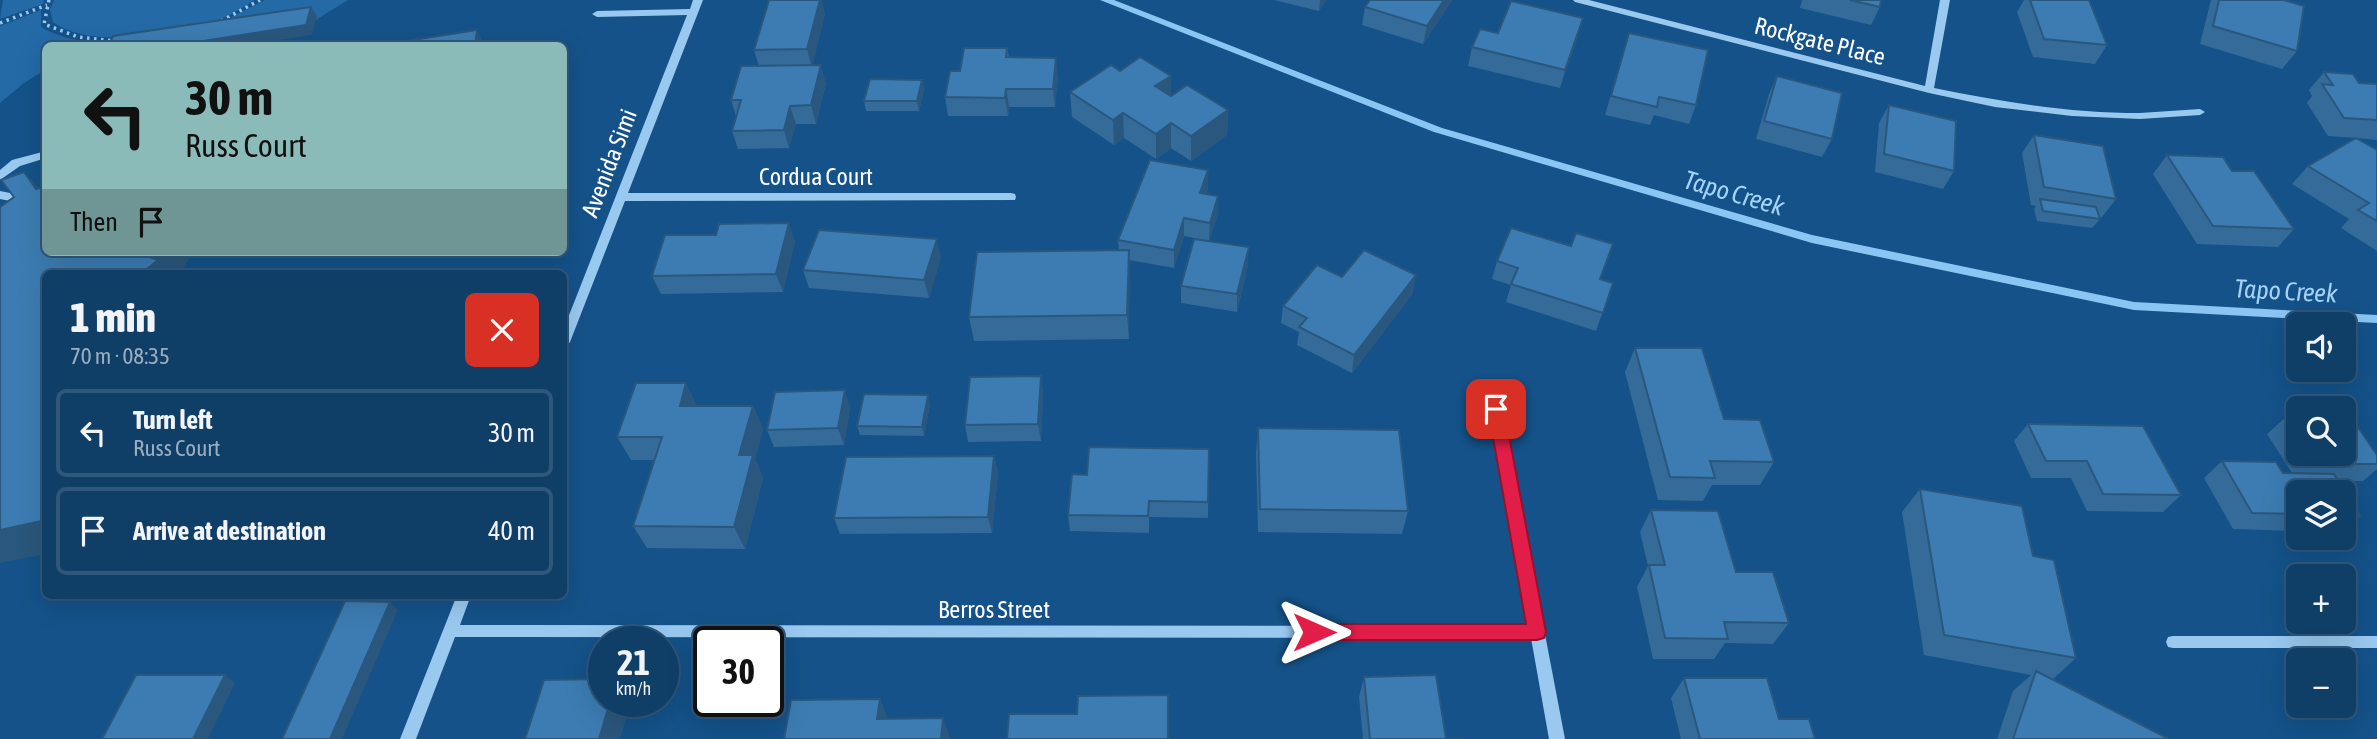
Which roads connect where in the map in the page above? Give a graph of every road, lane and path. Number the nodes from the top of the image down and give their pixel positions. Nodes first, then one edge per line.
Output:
1 (260, 0) edge
2 (698, 0) edge
3 (1578, 0) edge
4 (1945, 0) edge
5 (48, 3) edge
6 (693, 12) junction
7 (597, 14) dead end
8 (0, 23) edge
9 (216, 23) edge
10 (115, 42) edge
11 (1930, 90) junction
12 (2200, 112) dead end
13 (42, 155) edge
14 (0, 176) edge
15 (42, 191) edge
16 (0, 195) edge
17 (620, 197) junction
18 (1011, 197) dead end
19 (567, 334) edge
20 (1496, 409) dead end
21 (462, 599) edge
22 (450, 631) junction
23 (1537, 632) junction
24 (2174, 642) dead end
25 (2377, 642) edge
26 (408, 739) edge
27 (1557, 739) edge

1 - 9 path
2 - 6 street, Avenida Simi
3 - 11 street, Rockgate Place
4 - 11 street
5 - 8 path
5 - 10 path
6 - 7 street
6 - 17 street, Avenida Simi
11 - 12 street, Rockgate Place
13 - 14 street
15 - 16 street
17 - 18 street, Cordua Court
17 - 19 street, Avenida Simi
20 - 23 street
21 - 22 street
22 - 23 street, Berros Street
22 - 26 street
23 - 27 street
24 - 25 street

